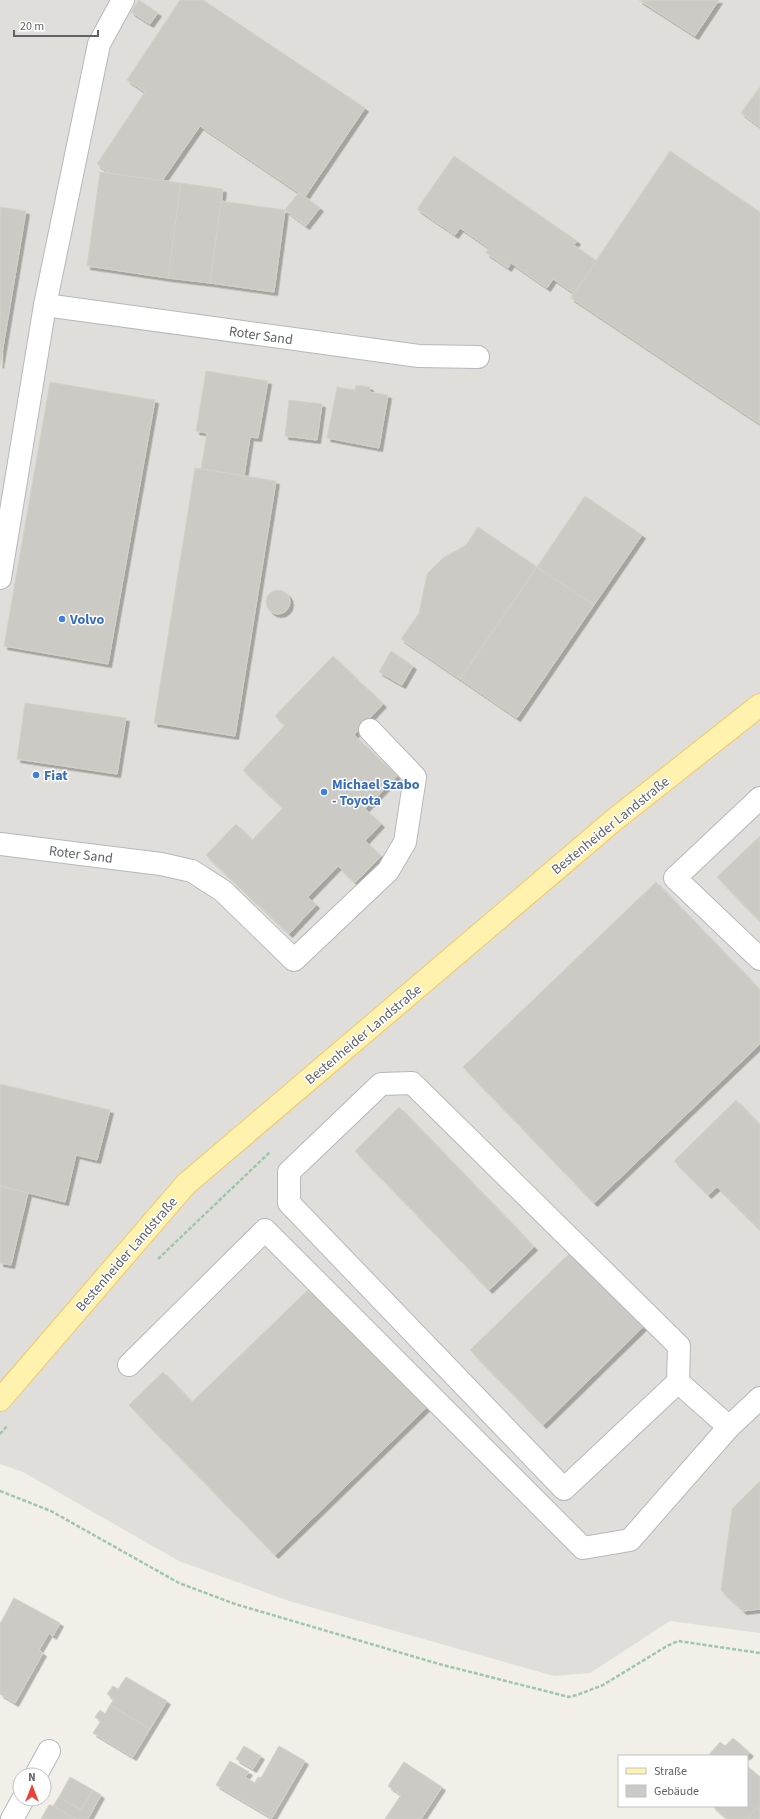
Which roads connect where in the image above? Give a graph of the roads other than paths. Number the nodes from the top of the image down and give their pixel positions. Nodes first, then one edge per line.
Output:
1 (123, 0) edge
2 (45, 305) junction
3 (478, 357) dead end
4 (0, 578) edge
5 (760, 705) edge
6 (370, 730) dead end
7 (760, 798) edge
8 (0, 844) edge
9 (760, 960) edge
10 (129, 1364) dead end
11 (678, 1382) junction
12 (760, 1398) edge
13 (0, 1400) edge
14 (729, 1427) junction
15 (49, 1751) dead end
16 (40, 1767) edge
17 (19, 1807) edge
18 (12, 1819) edge

1 - 2 street
2 - 3 street, Roter Sand
2 - 4 street
5 - 13 main road, Bestenheider Landstraße
6 - 8 street, Roter Sand
7 - 9 street
10 - 14 street
11 - 11 street
11 - 14 street
12 - 14 street
15 - 16 street
17 - 18 street

